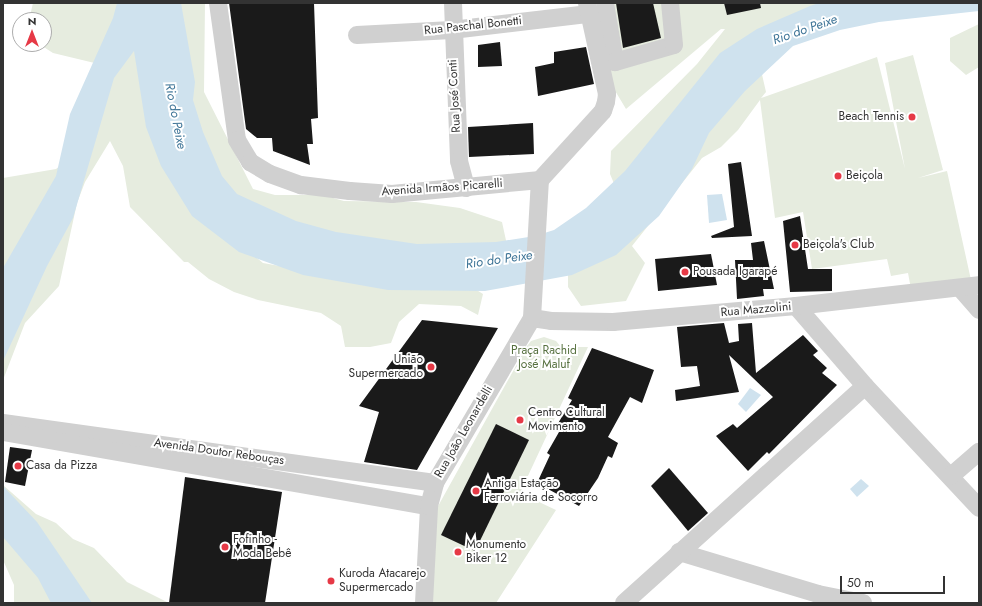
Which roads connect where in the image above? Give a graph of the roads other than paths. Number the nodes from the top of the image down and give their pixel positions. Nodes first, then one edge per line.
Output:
1 (218, 3) edge
2 (453, 3) edge
3 (605, 3) edge
4 (670, 3) edge
5 (588, 8) edge
6 (452, 30) junction
7 (357, 35) dead end
8 (540, 180) junction
9 (466, 188) junction
10 (979, 285) edge
11 (961, 289) junction
12 (796, 306) junction
13 (533, 309) junction
14 (979, 310) edge
15 (865, 386) junction
16 (3, 423) edge
17 (3, 432) edge
18 (83, 440) junction
19 (979, 452) edge
20 (180, 455) junction
21 (345, 472) junction
22 (951, 476) junction
23 (434, 483) junction
24 (343, 490) junction
25 (429, 506) junction
26 (979, 508) edge
27 (680, 552) junction
28 (813, 598) edge
29 (424, 603) edge
30 (624, 603) edge
31 (863, 603) edge

1 - 9 street, Avenida Irmãos Picarelli
2 - 6 street, Rua José Conti
3 - 4 street
5 - 6 street, Rua Paschal Bonetti
5 - 8 street
6 - 7 street, Rua Paschal Bonetti
6 - 9 street, Rua José Conti
8 - 9 street, Avenida Irmãos Picarelli
8 - 13 street
10 - 11 street, Rua Mazzolini
11 - 12 street, Rua Mazzolini
11 - 14 street
12 - 13 street, Rua Mazzolini
12 - 15 street
13 - 23 street, Rua João Leonardelli
15 - 22 street
15 - 27 street
16 - 18 street, Avenida Doutor Rebouças
17 - 18 street, Avenida Doutor Rebouças
18 - 20 street, Avenida Doutor Rebouças
19 - 22 street
20 - 21 street, Avenida Doutor Rebouças
20 - 24 street, Avenida Doutor Rebouças
21 - 23 street, Avenida Doutor Rebouças
21 - 24 street
22 - 26 street
23 - 25 street, Rua João Leonardelli
24 - 25 street, Avenida Doutor Rebouças
25 - 29 street, Rua João Leonardelli
27 - 28 street
27 - 30 street
28 - 31 street

